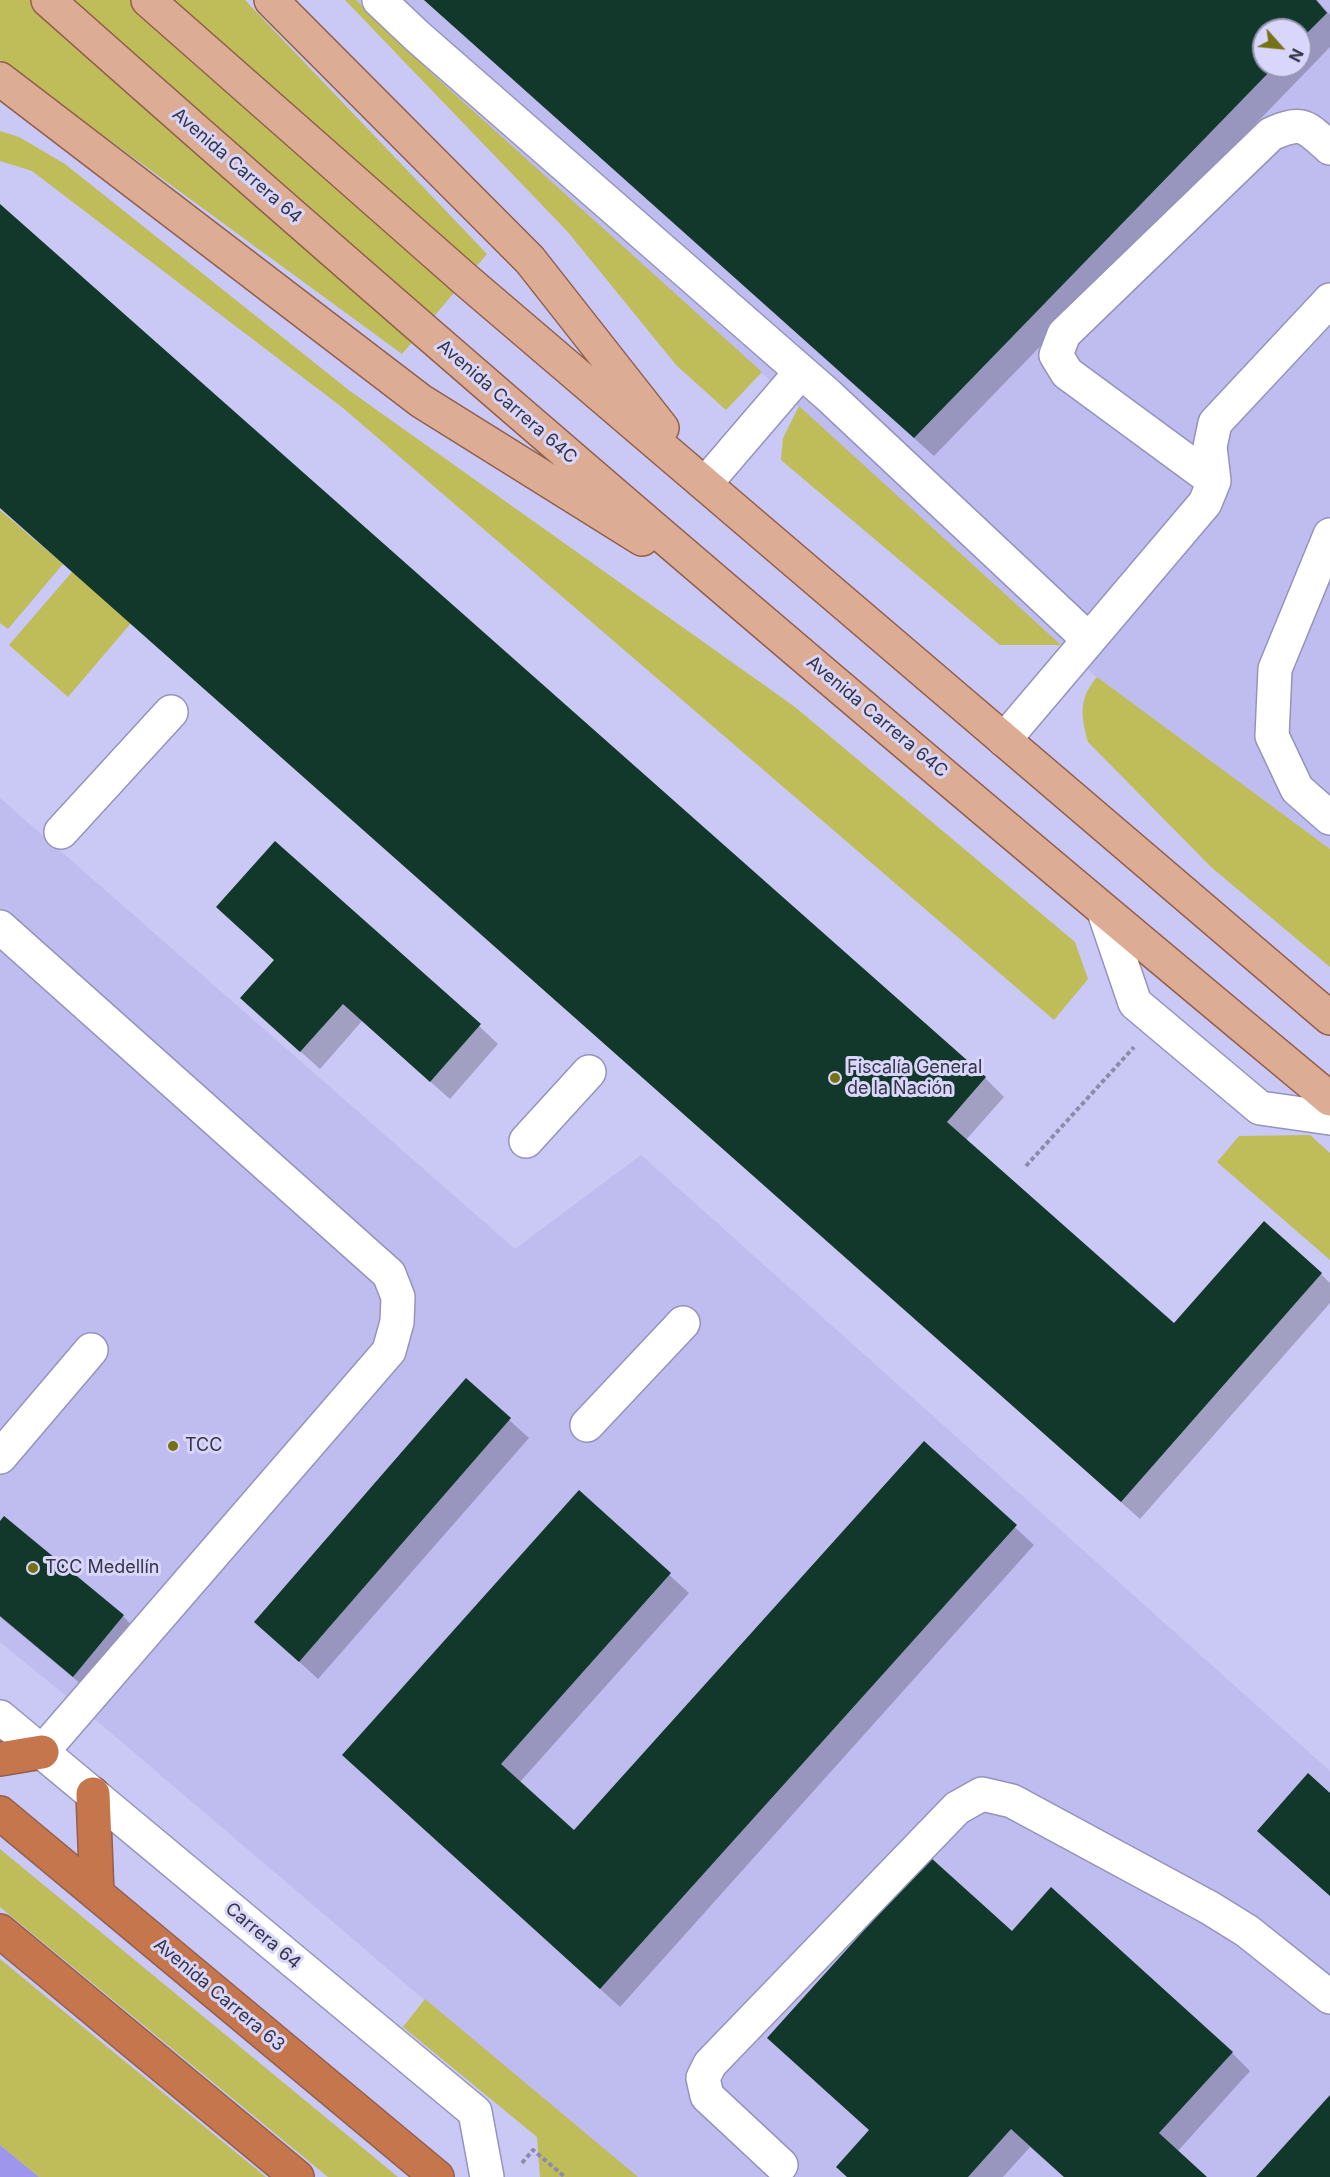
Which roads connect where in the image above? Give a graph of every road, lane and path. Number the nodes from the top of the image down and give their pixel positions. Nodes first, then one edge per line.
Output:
1 (48, 0) edge
2 (148, 0) edge
3 (271, 0) edge
4 (379, 0) edge
5 (0, 79) edge
6 (0, 98) edge
7 (57, 122) junction
8 (1330, 148) edge
9 (1330, 300) edge
10 (426, 332) joint
11 (801, 372) junction
12 (1214, 481) junction
13 (705, 484) junction
14 (1330, 535) edge
15 (738, 598) junction
16 (1088, 639) junction
17 (171, 712) dead end
18 (1004, 740) junction
19 (1330, 818) edge
20 (62, 832) dead end
21 (1104, 912) junction
22 (0, 927) edge
23 (1330, 1018) edge
24 (1135, 1046) dead end
25 (589, 1072) dead end
26 (1330, 1099) edge
27 (1330, 1118) edge
28 (526, 1141) dead end
29 (1026, 1166) dead end
30 (683, 1323) dead end
31 (91, 1350) dead end
32 (587, 1425) dead end
33 (0, 1457) edge
34 (0, 1717) edge
35 (42, 1752) junction
36 (0, 1759) edge
37 (93, 1794) junction
38 (0, 1813) edge
39 (97, 1894) junction
40 (0, 1931) edge
41 (1330, 1997) edge
42 (520, 2164) dead end
43 (781, 2165) dead end
44 (297, 2177) edge
45 (437, 2177) edge
46 (487, 2177) edge
47 (565, 2177) edge

1 - 10 main road, Avenida Carrera 64
2 - 13 main road
3 - 13 main road
4 - 11 street
5 - 7 main road
6 - 7 main road
7 - 15 main road
8 - 12 street
9 - 12 street
10 - 15 main road, Avenida Carrera 64C
11 - 13 street
11 - 16 street
12 - 16 street
13 - 18 main road
14 - 19 street
15 - 21 main road, Avenida Carrera 64C
16 - 18 street
17 - 20 street
18 - 23 main road
21 - 26 main road, Avenida Carrera 64C
21 - 27 street
22 - 35 street
24 - 29 path
25 - 28 street
30 - 32 street
31 - 33 street
34 - 35 street, Carrera 64
35 - 36 highway
35 - 37 street, Carrera 64
37 - 39 highway
37 - 46 street, Carrera 64
38 - 39 highway, Avenida Carrera 63
39 - 45 highway, Avenida Carrera 63
40 - 44 highway
41 - 43 street
42 - 47 path

